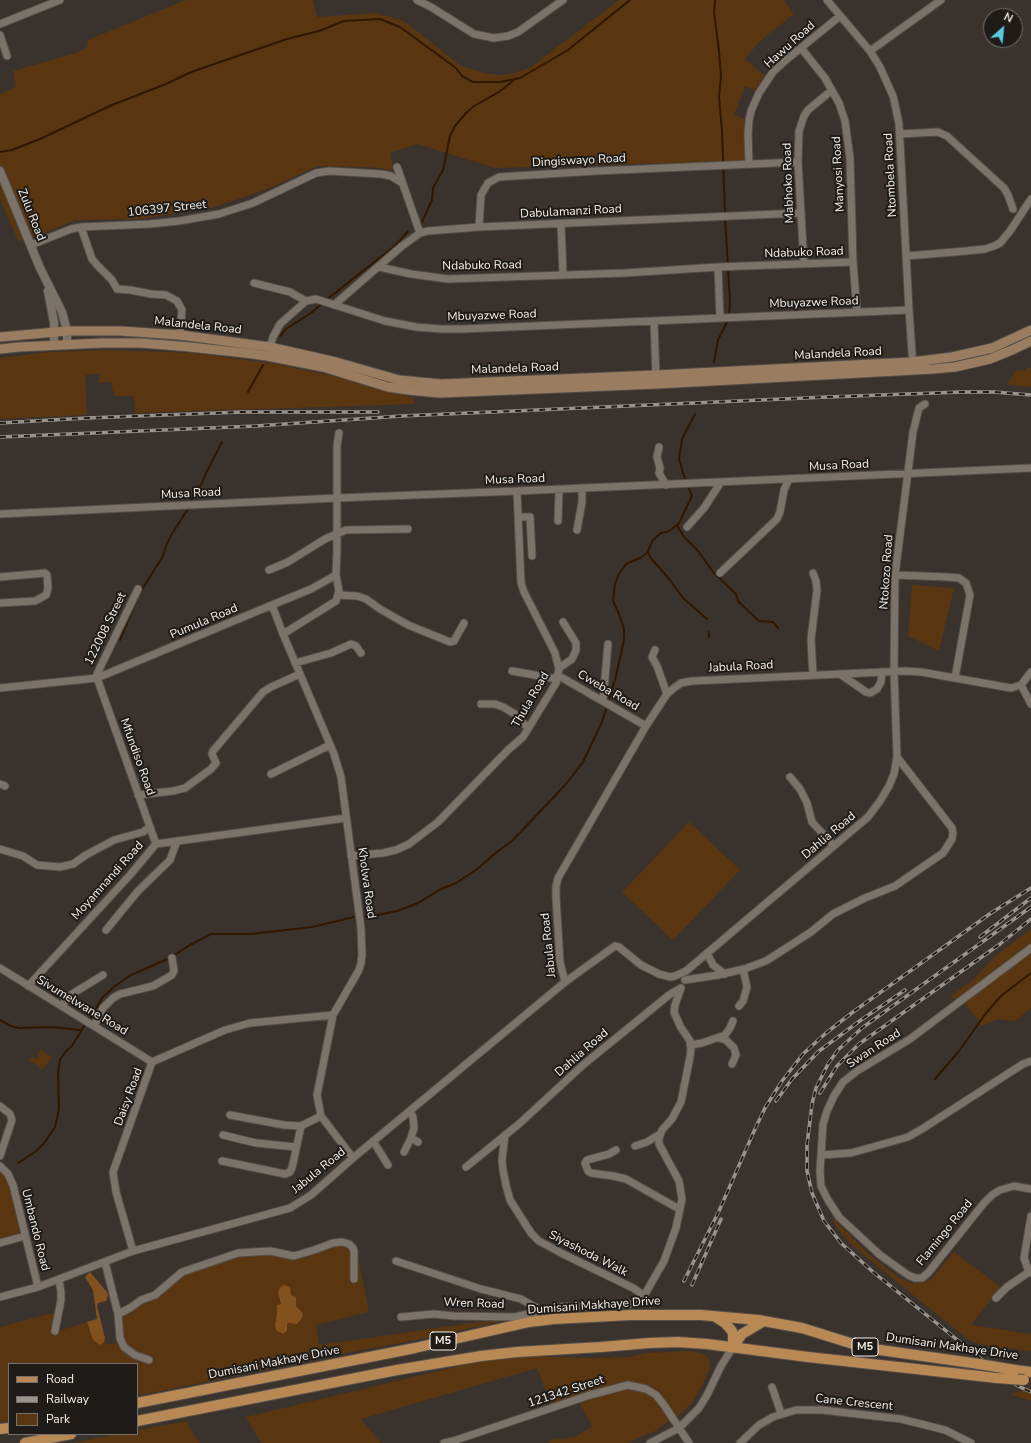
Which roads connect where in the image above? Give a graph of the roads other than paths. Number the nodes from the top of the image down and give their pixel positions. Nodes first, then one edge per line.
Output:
1 (60, 0) edge
2 (417, 0) edge
3 (564, 0) edge
4 (827, 0) edge
5 (941, 0) edge
6 (840, 16) junction
7 (0, 24) edge
8 (0, 35) edge
9 (801, 48) junction
10 (870, 51) junction
11 (8, 56) dead end
12 (832, 90) junction
13 (900, 134) junction
14 (798, 162) junction
15 (750, 164) junction
16 (397, 167) dead end
17 (0, 171) edge
18 (402, 182) junction
19 (1031, 201) edge
20 (1013, 209) dead end
21 (801, 213) junction
22 (561, 224) junction
23 (81, 227) junction
24 (479, 227) junction
25 (420, 233) junction
26 (31, 245) junction
27 (906, 256) junction
28 (853, 262) junction
29 (804, 264) junction
30 (379, 267) junction
31 (724, 267) junction
32 (40, 268) junction
33 (563, 274) junction
34 (254, 283) dead end
35 (306, 301) junction
36 (328, 303) junction
37 (909, 310) junction
38 (857, 312) junction
39 (726, 318) junction
40 (654, 321) junction
41 (1031, 330) edge
42 (67, 331) junction
43 (54, 332) junction
44 (180, 335) junction
45 (0, 337) edge
46 (1031, 341) edge
47 (54, 345) junction
48 (67, 345) junction
49 (270, 347) junction
50 (0, 349) edge
51 (267, 356) junction
52 (913, 366) junction
53 (656, 380) junction
54 (925, 404) dead end
55 (339, 433) dead end
56 (659, 447) dead end
57 (1031, 468) edge
58 (906, 474) junction
59 (789, 479) junction
60 (721, 482) junction
61 (666, 484) junction
62 (582, 488) junction
63 (559, 490) junction
64 (517, 491) junction
65 (337, 498) junction
66 (0, 514) edge
67 (518, 517) junction
68 (558, 521) dead end
69 (686, 527) dead end
70 (408, 529) dead end
71 (577, 530) dead end
72 (337, 533) junction
73 (532, 556) dead end
74 (269, 570) dead end
75 (720, 572) dead end
76 (813, 573) dead end
77 (895, 575) junction
78 (336, 576) junction
79 (0, 577) edge
80 (138, 589) dead end
81 (338, 595) junction
82 (0, 603) edge
83 (272, 606) junction
84 (564, 622) dead end
85 (464, 623) dead end
86 (283, 634) junction
87 (608, 644) dead end
88 (655, 650) dead end
89 (361, 654) dead end
90 (295, 663) junction
91 (512, 671) dead end
92 (894, 671) junction
93 (882, 672) junction
94 (1031, 672) edge
95 (300, 674) junction
96 (558, 674) junction
97 (840, 674) junction
98 (813, 675) junction
99 (97, 678) junction
100 (955, 678) junction
101 (1021, 685) junction
102 (0, 688) edge
103 (667, 694) junction
104 (603, 701) junction
105 (481, 704) dead end
106 (1031, 704) edge
107 (646, 726) junction
108 (528, 728) junction
109 (330, 745) junction
110 (898, 757) junction
111 (271, 774) dead end
112 (790, 778) dead end
113 (138, 795) junction
114 (346, 818) junction
115 (150, 827) junction
116 (178, 841) junction
117 (156, 844) junction
118 (834, 846) junction
119 (0, 849) edge
120 (351, 856) junction
121 (106, 930) dead end
122 (1031, 948) edge
123 (708, 953) junction
124 (172, 958) dead end
125 (0, 968) edge
126 (743, 969) junction
127 (686, 971) junction
128 (725, 974) junction
129 (103, 975) dead end
130 (685, 980) junction
131 (565, 982) junction
132 (28, 986) junction
133 (681, 988) junction
134 (739, 1006) dead end
135 (63, 1007) junction
136 (333, 1015) junction
137 (733, 1021) dead end
138 (94, 1026) junction
139 (719, 1038) junction
140 (690, 1045) junction
141 (1031, 1061) edge
142 (152, 1062) junction
143 (732, 1064) dead end
144 (0, 1106) edge
145 (410, 1111) junction
146 (230, 1115) dead end
147 (321, 1116) junction
148 (301, 1126) junction
149 (660, 1134) junction
150 (223, 1135) dead end
151 (505, 1135) junction
152 (411, 1138) junction
153 (373, 1141) junction
154 (418, 1142) dead end
155 (635, 1146) dead end
156 (296, 1147) junction
157 (616, 1150) dead end
158 (404, 1152) dead end
159 (821, 1155) junction
160 (0, 1156) edge
161 (353, 1158) junction
162 (222, 1161) dead end
163 (388, 1165) dead end
164 (0, 1166) edge
165 (466, 1167) dead end
166 (1031, 1189) edge
167 (680, 1209) junction
168 (1031, 1216) edge
169 (25, 1236) junction
170 (0, 1242) edge
171 (133, 1251) junction
172 (396, 1261) dead end
173 (105, 1262) junction
174 (1030, 1273) edge
175 (354, 1279) dead end
176 (59, 1280) junction
177 (38, 1287) junction
178 (0, 1297) edge
179 (996, 1298) dead end
180 (643, 1299) junction
181 (542, 1311) junction
182 (118, 1314) junction
183 (712, 1316) junction
184 (401, 1317) dead end
185 (764, 1321) junction
186 (55, 1331) dead end
187 (733, 1347) junction
188 (150, 1360) dead end
189 (1031, 1372) edge
190 (1027, 1381) edge
191 (772, 1387) dead end
192 (138, 1403) edge
193 (781, 1413) junction
194 (138, 1421) edge
195 (679, 1428) junction
196 (66, 1435) edge
197 (25, 1443) edge
198 (444, 1443) edge
199 (650, 1443) edge
200 (689, 1443) edge
201 (740, 1443) edge
202 (971, 1443) edge

1 - 7 street
2 - 3 street
4 - 6 street, Ntombela Road
5 - 10 street
6 - 9 street, Hawu Road
6 - 10 street, Ntombela Road
8 - 11 street
9 - 12 street, Manyosi Road
9 - 15 street, Hawu Road
10 - 13 street, Ntombela Road
12 - 14 street, Mabhoko Road
12 - 28 street, Manyosi Road
13 - 20 street
13 - 27 street, Ntombela Road
14 - 15 street, Dingiswayo Road
14 - 21 street, Mabhoko Road
15 - 24 street, Dingiswayo Road
16 - 18 street
17 - 26 street, Zulu Road
18 - 23 street, 106397 Street
18 - 25 street
19 - 27 street
21 - 22 street, Dabulamanzi Road
21 - 29 street, Mabhoko Road
22 - 24 street, Dabulamanzi Road
22 - 33 street
23 - 26 street, 106397 Street
23 - 44 street
24 - 25 street, Dabulamanzi Road
25 - 30 street, Dabulamanzi Road
26 - 32 street, Zulu Road
27 - 37 street, Ntombela Road
28 - 29 street, Ndabuko Road
28 - 38 street, Manyosi Road
29 - 31 street, Ndabuko Road
30 - 33 street, Ndabuko Road
30 - 36 street, Dabulamanzi Road
31 - 33 street, Ndabuko Road
31 - 39 street
32 - 42 street, Zulu Road
32 - 43 street, Zulu Road
34 - 35 street
35 - 36 street
35 - 49 street
36 - 40 street, Mbuyazwe Road
37 - 38 street, Mbuyazwe Road
37 - 52 street, Ntombela Road
38 - 39 street, Mbuyazwe Road
39 - 40 street, Mbuyazwe Road
40 - 53 street
41 - 52 main road, Malandela Road
42 - 43 main road, Malandela Road
42 - 44 main road, Malandela Road
42 - 48 street, Zulu Road
43 - 45 main road, Malandela Road
43 - 47 street, Zulu Road
44 - 49 main road, Malandela Road
46 - 52 main road, Malandela Road
47 - 48 main road, Malandela Road
47 - 50 main road, Malandela Road
48 - 51 main road, Malandela Road
49 - 51 street
49 - 53 main road, Malandela Road
51 - 53 main road, Malandela Road
52 - 53 main road, Malandela Road
54 - 58 street, Ntokozo Road
55 - 65 street
56 - 61 street
57 - 58 street, Musa Road
58 - 59 street, Musa Road
58 - 77 street, Ntokozo Road
59 - 60 street, Musa Road
59 - 75 street
60 - 61 street, Musa Road
60 - 69 street
61 - 62 street, Musa Road
62 - 63 street, Musa Road
62 - 71 street
63 - 64 street, Musa Road
63 - 68 street
64 - 65 street, Musa Road
64 - 67 street, Thula Road
65 - 66 street, Musa Road
65 - 72 street
67 - 73 street
67 - 96 street, Thula Road
70 - 72 street
72 - 74 street
72 - 78 street
76 - 98 street
77 - 92 street, Ntokozo Road
77 - 100 street
78 - 81 street
78 - 83 street, Pumula Road
79 - 82 street
80 - 99 street, 122008 Street
81 - 85 street
81 - 86 street
83 - 86 street, Kholwa Road
83 - 99 street, Pumula Road
84 - 96 street
86 - 90 street, Kholwa Road
87 - 104 street
88 - 103 street
89 - 90 street
90 - 95 street, Kholwa Road
91 - 96 street, Cweba Road
92 - 93 street, Jabula Road
92 - 100 street, Jabula Road
92 - 110 street, Dahlia Road
93 - 97 street, Jabula Road
93 - 97 street
94 - 101 street
95 - 109 street, Kholwa Road
95 - 113 street
96 - 104 street, Cweba Road
96 - 108 street, Thula Road
97 - 98 street, Jabula Road
98 - 103 street, Jabula Road
99 - 102 street, Pumula Road
99 - 113 street, Mfundiso Road
100 - 101 street, Jabula Road
101 - 106 street
103 - 107 street, Jabula Road
104 - 107 street, Cweba Road
105 - 108 street
107 - 131 street, Jabula Road
108 - 120 street, Thula Road
109 - 111 street
109 - 114 street, Kholwa Road
110 - 118 street, Dahlia Road
110 - 126 street
112 - 118 street
113 - 115 street, Mfundiso Road
114 - 116 street, Moyamnandi Road
114 - 120 street, Kholwa Road
115 - 117 street, Mfundiso Road
115 - 119 street
116 - 117 street, Moyamnandi Road
116 - 121 street
117 - 132 street, Moyamnandi Road
118 - 123 street, Dahlia Road
120 - 136 street, Kholwa Road
122 - 159 street, Swan Road
123 - 127 street, Dahlia Road
123 - 128 street
124 - 138 street
125 - 132 street, Sivumelwane Road
126 - 128 street
126 - 134 street
127 - 130 street
127 - 131 street, Dahlia Road
128 - 130 street
129 - 135 street
130 - 133 street
131 - 145 street, Jabula Road
132 - 135 street, Sivumelwane Road
133 - 140 street
133 - 151 street, Dahlia Road
135 - 138 street, Sivumelwane Road
136 - 142 street, Daisy Road
136 - 147 street, Kholwa Road
137 - 139 street
138 - 142 street, Sivumelwane Road
139 - 140 street
139 - 143 street
140 - 149 street
141 - 159 street
142 - 171 street, Daisy Road
144 - 160 street
145 - 152 street
145 - 153 street, Jabula Road
146 - 148 street
147 - 148 street
147 - 161 street, Kholwa Road
148 - 156 street
149 - 155 street
149 - 167 street
150 - 156 street
151 - 165 street, Dahlia Road
151 - 180 street, Siyashoda Walk
152 - 154 street
152 - 158 street
153 - 161 street, Jabula Road
153 - 163 street
156 - 162 street
157 - 167 street
159 - 166 street, Flamingo Road
161 - 171 street, Jabula Road
164 - 169 street, Umbando Road
167 - 180 street
168 - 174 street
169 - 170 street
169 - 177 street, Umbando Road
171 - 173 street, Jabula Road
172 - 181 street
173 - 176 street, Jabula Road
173 - 182 street
174 - 179 street
175 - 182 street
176 - 177 street, Jabula Road
176 - 186 street
177 - 178 street, Umbando Road
180 - 181 street, Wren Road
181 - 184 street, Wren Road
182 - 188 street
183 - 185 main road, Dumisani Makhaye Drive / M5
183 - 187 main road
183 - 192 main road, Dumisani Makhaye Drive / M5
185 - 187 main road
185 - 189 main road, Dumisani Makhaye Drive / M5, bridge
187 - 190 main road, Dumisani Makhaye Drive / M5, bridge
187 - 194 main road, Dumisani Makhaye Drive / M5
187 - 195 street
191 - 193 street
193 - 201 street, Cane Crescent
193 - 202 street, Cane Crescent
195 - 198 street, 121342 Street
195 - 199 street
195 - 200 street, 121342 Street
196 - 197 main road

